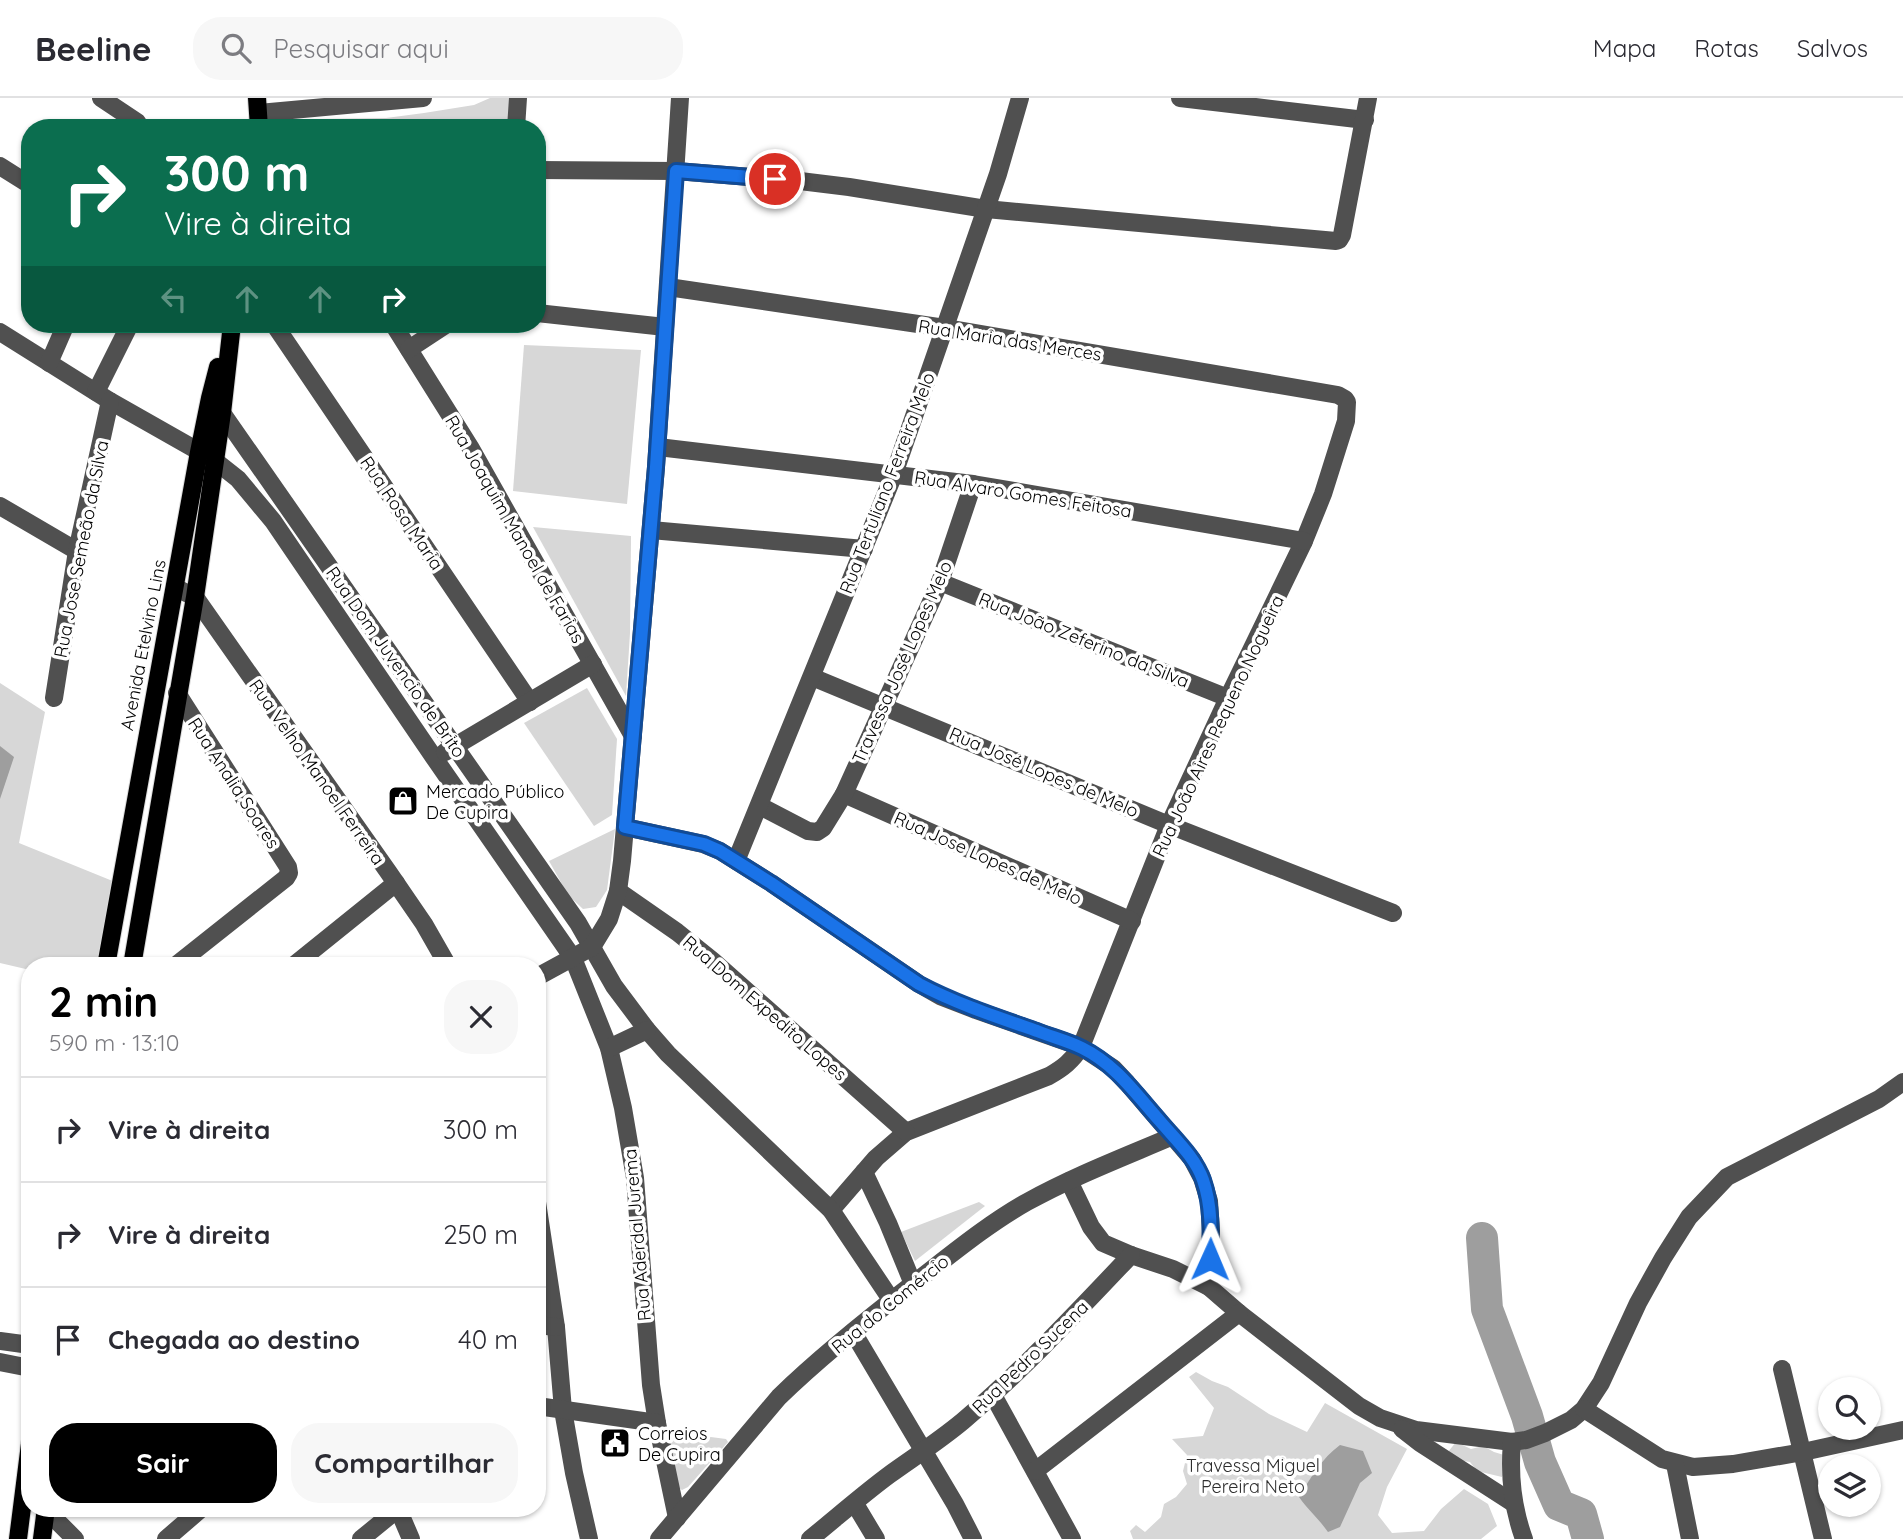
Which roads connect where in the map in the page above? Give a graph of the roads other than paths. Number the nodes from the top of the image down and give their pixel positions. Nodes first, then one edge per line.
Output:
1 (101, 98) edge
2 (413, 98) edge
3 (423, 98) edge
4 (518, 98) edge
5 (680, 98) edge
6 (1020, 98) edge
7 (1180, 98) edge
8 (1368, 98) edge
9 (258, 113) edge
10 (134, 119) edge
11 (517, 119) edge
12 (1365, 120) junction
13 (0, 166) edge
14 (546, 170) edge
15 (676, 171) junction
16 (21, 179) edge
17 (986, 209) junction
18 (668, 287) junction
19 (546, 314) edge
20 (665, 327) junction
21 (945, 328) junction
22 (0, 332) edge
23 (62, 333) edge
24 (127, 333) edge
25 (230, 333) edge
26 (231, 333) edge
27 (280, 333) edge
28 (399, 333) edge
29 (433, 333) edge
30 (409, 349) junction
31 (49, 363) junction
32 (103, 396) junction
33 (1348, 402) joint
34 (222, 414) junction
35 (658, 447) junction
36 (206, 456) junction
37 (894, 474) junction
38 (972, 484) junction
39 (0, 506) edge
40 (651, 530) junction
41 (1304, 541) junction
42 (864, 549) junction
43 (78, 551) junction
44 (940, 582) junction
45 (176, 588) junction
46 (195, 597) junction
47 (593, 664) junction
48 (812, 677) junction
49 (177, 693) junction
50 (54, 698) dead end
51 (1228, 698) junction
52 (530, 702) junction
53 (884, 706) junction
54 (633, 736) junction
55 (455, 746) junction
56 (435, 759) junction
57 (844, 794) junction
58 (760, 806) junction
59 (1169, 825) junction
60 (625, 827) junction
61 (736, 861) junction
62 (396, 883) junction
63 (618, 891) junction
64 (1393, 913) dead end
65 (115, 914) junction
66 (140, 919) junction
67 (1132, 921) junction
68 (593, 947) junction
69 (108, 957) edge
70 (134, 957) edge
71 (186, 957) edge
72 (304, 957) edge
73 (443, 957) edge
74 (573, 958) junction
75 (546, 972) edge
76 (647, 1030) junction
77 (1081, 1047) junction
78 (610, 1048) junction
79 (1903, 1082) edge
80 (1903, 1089) edge
81 (1879, 1099) junction
82 (906, 1132) junction
83 (1173, 1136) junction
84 (864, 1172) junction
85 (1069, 1181) junction
86 (831, 1210) junction
87 (1131, 1255) junction
88 (546, 1263) edge
89 (913, 1284) junction
90 (1209, 1287) junction
91 (892, 1301) junction
92 (1239, 1313) junction
93 (546, 1326) edge
94 (556, 1327) junction
95 (853, 1332) junction
96 (0, 1341) edge
97 (21, 1344) edge
98 (0, 1362) edge
99 (21, 1366) edge
100 (1783, 1369) dead end
101 (993, 1395) junction
102 (546, 1407) edge
103 (563, 1409) junction
104 (1577, 1414) junction
105 (657, 1423) junction
106 (1398, 1426) junction
107 (1903, 1430) edge
108 (1519, 1441) junction
109 (923, 1452) junction
110 (1803, 1452) junction
111 (1675, 1464) junction
112 (1035, 1471) junction
113 (1513, 1503) junction
114 (855, 1504) junction
115 (21, 1515) edge
116 (45, 1517) edge
117 (54, 1517) edge
118 (192, 1517) edge
119 (389, 1517) edge
120 (402, 1517) edge
121 (677, 1518) junction
122 (661, 1538) edge
123 (18, 1539) edge
124 (42, 1539) edge
125 (75, 1539) edge
126 (166, 1539) edge
127 (361, 1539) edge
128 (411, 1539) edge
129 (589, 1539) edge
130 (810, 1539) edge
131 (876, 1539) edge
132 (973, 1539) edge
133 (1072, 1539) edge
134 (1524, 1539) edge
135 (1690, 1539) edge
136 (1823, 1539) edge

1 - 10 street
2 - 3 street
2 - 9 street
4 - 11 street
5 - 15 street
6 - 17 street, Rua Tertuliano Ferreira Melo
7 - 12 street
8 - 12 street
12 - 17 street
13 - 16 street
14 - 15 street
15 - 17 street
15 - 18 street
17 - 21 street, Rua Tertuliano Ferreira Melo
18 - 20 street
18 - 21 street, Rua Maria das Merces
19 - 20 street
20 - 35 street
21 - 33 street, Rua Maria das Merces
21 - 37 street, Rua Tertuliano Ferreira Melo
22 - 31 street, Rua Dom Juvencio de Brito
23 - 31 street
24 - 32 street, Rua Jose Semeão da Silva
25 - 36 main road, Avenida Etelvino Lins
26 - 34 main road, Avenida Etelvino Lins
27 - 52 street, Rua Rosa Maria
28 - 30 street, Rua Joaquim Manoel de Farias
29 - 30 street
30 - 47 street, Rua Joaquim Manoel de Farias
31 - 32 street, Rua Dom Juvencio de Brito
32 - 36 street, Rua Dom Juvencio de Brito
32 - 43 street, Rua Jose Semeão da Silva
33 - 41 street, Rua João Aires Pequeno Nogueira
34 - 36 main road, Avenida Etelvino Lins
34 - 55 street, Rua Dom Juvencio de Brito
35 - 37 street, Rua Alvaro Gomes Feitosa
35 - 40 street
36 - 45 main road, Avenida Etelvino Lins
36 - 46 main road, Avenida Etelvino Lins
36 - 56 street, Rua Dom Juvencio de Brito
37 - 38 street, Rua Alvaro Gomes Feitosa
37 - 42 street, Rua Tertuliano Ferreira Melo
38 - 41 street, Rua Alvaro Gomes Feitosa
38 - 44 street, Travessa José Lopes Melo
39 - 43 street
40 - 42 street
40 - 54 street
41 - 51 street, Rua João Aires Pequeno Nogueira
42 - 48 street, Rua Tertuliano Ferreira Melo
43 - 50 street, Rua Jose Semeão da Silva
44 - 51 street, Rua João Zeferino da Silva
44 - 53 street, Travessa José Lopes Melo
45 - 46 street, Rua Velho Manoel Ferreira
45 - 65 main road, Avenida Etelvino Lins
46 - 49 main road, Avenida Etelvino Lins
46 - 62 street, Rua Velho Manoel Ferreira
47 - 52 street
47 - 54 street, Rua Joaquim Manoel de Farias
48 - 53 street, Rua José Lopes de Melo
48 - 58 street, Rua Tertuliano Ferreira Melo
49 - 66 main road, Avenida Etelvino Lins
49 - 71 street, Rua Analia Soares
51 - 59 street, Rua João Aires Pequeno Nogueira
52 - 55 street
53 - 57 street, Travessa José Lopes Melo
53 - 59 street, Rua José Lopes de Melo
54 - 60 street
55 - 56 street
55 - 68 street, Rua Dom Juvencio de Brito
56 - 74 street, Rua Dom Juvencio de Brito
57 - 58 street, Travessa José Lopes Melo
57 - 67 street, Rua Jose Lopes de Melo
58 - 61 street, Rua Tertuliano Ferreira Melo
59 - 64 street, Rua José Lopes de Melo
59 - 67 street, Rua João Aires Pequeno Nogueira
60 - 61 street
60 - 63 street
61 - 77 street
62 - 72 street
62 - 73 street, Rua Velho Manoel Ferreira
63 - 68 street
63 - 82 street, Rua Dom Expedito Lopes
65 - 66 main road
65 - 69 main road, Avenida Etelvino Lins
66 - 70 main road, Avenida Etelvino Lins
67 - 77 street, Rua João Aires Pequeno Nogueira
68 - 74 street
68 - 76 street, Rua Dom Juvencio de Brito
74 - 75 street
74 - 78 street, Rua Aderdal Jurema
76 - 78 street
76 - 86 street, Rua Dom Juvencio de Brito
77 - 82 street
77 - 83 street
78 - 105 street, Rua Aderdal Jurema
79 - 81 street
80 - 81 street
81 - 104 street
82 - 84 street
83 - 85 street, Rua do Comércio
83 - 90 street
84 - 86 street
84 - 89 street
85 - 87 street
85 - 89 street, Rua do Comércio
86 - 91 street, Rua Dom Juvencio de Brito
87 - 90 street
87 - 101 street, Rua Pedro Sucena
88 - 94 street
89 - 91 street, Rua do Comércio
90 - 92 street
91 - 95 street, Rua do Comércio
92 - 106 street
92 - 112 street
93 - 94 street
94 - 103 street
95 - 109 street
95 - 121 street, Rua do Comércio
96 - 97 street
98 - 99 street
100 - 110 street
101 - 109 street, Rua Pedro Sucena
101 - 112 street
102 - 103 street
103 - 105 street
103 - 129 street
104 - 108 street
104 - 111 street
105 - 121 street, Rua Aderdal Jurema
106 - 108 street
106 - 113 street
107 - 110 street
108 - 113 street
109 - 114 street, Rua Pedro Sucena
109 - 132 street
110 - 111 street
110 - 136 street
111 - 135 street
112 - 133 street
113 - 134 street
114 - 130 street, Rua Pedro Sucena
114 - 131 street
115 - 123 main road
116 - 124 main road
117 - 125 street
118 - 126 street
119 - 127 street
120 - 128 street
121 - 122 street, Rua do Comércio

